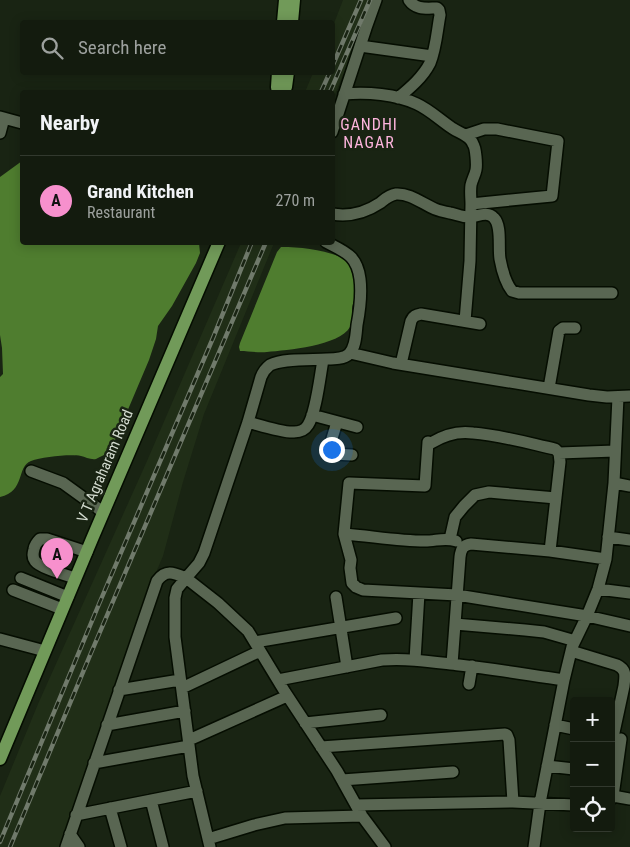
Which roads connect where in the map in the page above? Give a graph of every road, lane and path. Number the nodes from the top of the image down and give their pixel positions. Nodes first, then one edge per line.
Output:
1 (285, 0) edge
2 (294, 0) edge
3 (376, 0) edge
4 (409, 0) edge
5 (283, 20) edge
6 (292, 20) edge
7 (360, 46) junction
8 (432, 56) junction
9 (278, 75) edge
10 (288, 75) edge
11 (278, 90) edge
12 (284, 90) edge
13 (344, 94) junction
14 (398, 98) junction
15 (2, 118) edge
16 (20, 122) edge
17 (335, 122) edge
18 (0, 133) edge
19 (466, 136) junction
20 (471, 204) junction
21 (335, 214) edge
22 (470, 217) junction
23 (218, 245) edge
24 (332, 245) edge
25 (612, 293) dead end
26 (465, 321) junction
27 (480, 324) dead end
28 (575, 328) dead end
29 (350, 353) junction
30 (323, 360) junction
31 (401, 364) junction
32 (549, 388) junction
33 (630, 396) edge
34 (618, 397) junction
35 (312, 415) junction
36 (248, 422) junction
37 (337, 422) junction
38 (357, 427) dead end
39 (615, 451) junction
40 (559, 453) junction
41 (352, 455) dead end
42 (31, 471) dead end
43 (614, 484) junction
44 (630, 486) edge
45 (556, 498) junction
46 (103, 512) junction
47 (344, 534) junction
48 (608, 537) junction
49 (450, 539) junction
50 (630, 540) edge
51 (464, 546) junction
52 (550, 551) junction
53 (86, 552) junction
54 (606, 559) junction
55 (21, 578) dead end
56 (75, 578) junction
57 (186, 578) junction
58 (598, 589) junction
59 (13, 590) dead end
60 (419, 593) junction
61 (630, 594) edge
62 (457, 596) junction
63 (68, 597) junction
64 (336, 597) dead end
65 (62, 609) junction
66 (587, 616) junction
67 (396, 618) dead end
68 (455, 624) junction
69 (630, 626) edge
70 (340, 627) junction
71 (0, 639) edge
72 (572, 645) junction
73 (257, 647) junction
74 (45, 651) junction
75 (415, 660) junction
76 (452, 664) junction
77 (472, 666) junction
78 (347, 667) junction
79 (278, 680) junction
80 (564, 680) junction
81 (181, 684) junction
82 (469, 684) dead end
83 (120, 690) junction
84 (288, 696) junction
85 (184, 711) junction
86 (381, 715) dead end
87 (305, 723) junction
88 (108, 725) junction
89 (555, 725) junction
90 (570, 728) edge
91 (619, 738) edge
92 (189, 743) junction
93 (320, 747) junction
94 (0, 760) edge
95 (94, 763) junction
96 (547, 766) junction
97 (570, 769) edge
98 (453, 772) dead end
99 (342, 780) junction
100 (613, 787) edge
101 (197, 791) junction
102 (615, 798) edge
103 (630, 799) edge
104 (151, 800) junction
105 (513, 802) junction
106 (540, 802) junction
107 (570, 804) edge
108 (356, 805) junction
109 (110, 808) junction
110 (76, 815) junction
111 (362, 816) junction
112 (70, 834) junction
113 (209, 843) edge
114 (66, 847) edge
115 (79, 847) edge
116 (121, 847) edge
117 (163, 847) edge
118 (385, 847) edge
119 (534, 847) edge

1 - 5 main road
2 - 6 main road
3 - 7 street
4 - 8 street
7 - 8 street
7 - 13 street
8 - 14 street
9 - 11 main road
10 - 12 main road
13 - 14 street
13 - 17 street
14 - 19 street
15 - 16 street
15 - 18 street
19 - 20 street
19 - 20 street
20 - 22 street
21 - 22 street
22 - 25 street
22 - 26 street
23 - 46 main road, V T Agraharam Road
24 - 29 street
26 - 27 street
26 - 31 street
28 - 32 street
29 - 30 street
29 - 31 street
30 - 35 street
30 - 36 street
31 - 32 street
32 - 34 street
33 - 34 street
34 - 39 street
35 - 36 street
35 - 37 street
36 - 57 street
37 - 38 street
37 - 41 street
39 - 40 street
39 - 43 street
40 - 45 street
40 - 47 street
42 - 46 street
43 - 44 street
43 - 48 street
45 - 49 street
45 - 52 street
46 - 53 main road, V T Agraharam Road
47 - 49 street
47 - 60 street
48 - 50 street
48 - 54 street
49 - 51 street
51 - 52 street
51 - 62 street
52 - 54 street
53 - 56 main road, V T Agraharam Road
53 - 56 street
54 - 58 street
55 - 63 street
56 - 63 main road, V T Agraharam Road
57 - 73 street
57 - 81 street
57 - 83 street
58 - 61 street
58 - 66 street
59 - 65 street
60 - 62 street
60 - 75 street
62 - 66 street
62 - 68 street
63 - 65 main road, V T Agraharam Road
64 - 70 street
65 - 74 main road, V T Agraharam Road
66 - 69 street
66 - 72 street
67 - 70 street
68 - 72 street
68 - 76 street
70 - 73 street
70 - 78 street
71 - 74 street
72 - 80 street
72 - 91 street
73 - 79 street
73 - 81 street
74 - 94 main road, V T Agraharam Road
75 - 76 street
75 - 78 street
76 - 77 street
77 - 80 street
77 - 82 street
78 - 79 street
79 - 84 street
80 - 89 street
81 - 83 street
81 - 85 street
83 - 88 street
84 - 87 street
84 - 92 street
85 - 88 street
85 - 92 street
86 - 87 street
87 - 93 street
88 - 95 street
89 - 90 street
89 - 96 street
91 - 100 street
92 - 95 street
92 - 101 street
93 - 99 street
93 - 105 street
95 - 110 street
96 - 97 street
96 - 106 street
98 - 99 street
99 - 108 street
101 - 104 street
101 - 113 street
102 - 103 street
104 - 109 street
104 - 117 street
105 - 106 street
105 - 108 street
106 - 107 street
106 - 119 street
108 - 111 street
109 - 110 street
109 - 116 street
110 - 112 street
111 - 113 street
111 - 118 street
112 - 114 street
112 - 115 street

